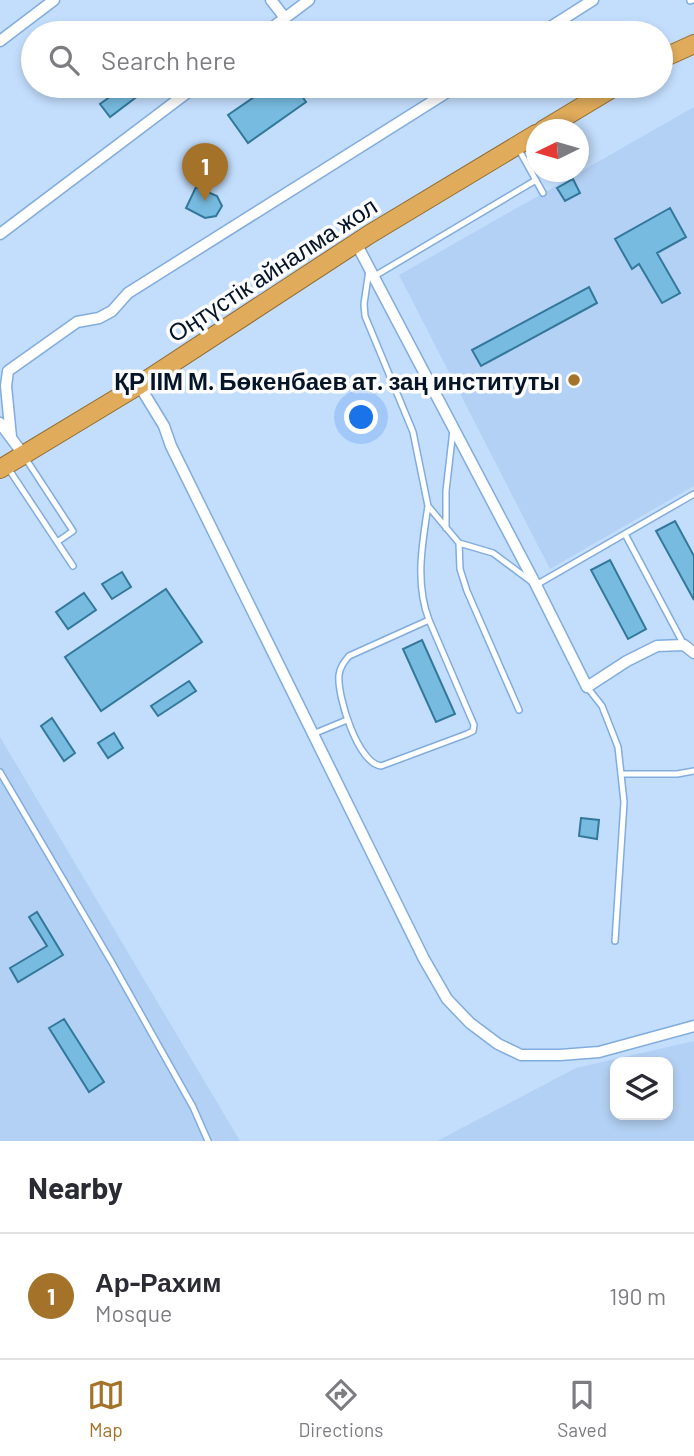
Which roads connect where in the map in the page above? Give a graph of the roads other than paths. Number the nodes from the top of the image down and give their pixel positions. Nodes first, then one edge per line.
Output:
1 (54, 0) edge
2 (271, 0) edge
3 (309, 0) edge
4 (593, 0) edge
5 (285, 18) junction
6 (26, 21) edge
7 (281, 21) edge
8 (560, 21) edge
9 (21, 25) edge
10 (0, 41) edge
11 (694, 44) edge
12 (673, 54) edge
13 (180, 98) edge
14 (438, 98) edge
15 (596, 98) edge
16 (561, 119) edge
17 (526, 141) edge
18 (517, 146) junction
19 (526, 162) edge
20 (532, 182) edge
21 (537, 182) edge
22 (543, 193) dead end
23 (0, 234) edge
24 (356, 243) junction
25 (371, 274) junction
26 (139, 385) junction
27 (0, 423) edge
28 (453, 428) junction
29 (11, 437) junction
30 (23, 454) junction
31 (3, 467) edge
32 (694, 494) edge
33 (428, 506) junction
34 (446, 528) junction
35 (625, 534) junction
36 (57, 542) junction
37 (459, 543) junction
38 (73, 566) dead end
39 (536, 585) junction
40 (429, 620) junction
41 (684, 645) junction
42 (694, 653) edge
43 (587, 687) junction
44 (519, 710) dead end
45 (347, 720) junction
46 (313, 734) junction
47 (694, 771) edge
48 (0, 772) edge
49 (621, 774) junction
50 (615, 941) dead end
51 (694, 1026) edge
52 (208, 1141) edge

1 - 6 street
2 - 5 street
3 - 5 street
4 - 8 street
5 - 7 street
9 - 10 street
11 - 12 highway
13 - 23 street
14 - 29 street
15 - 16 highway
17 - 18 highway, Оңтүстік айналма жол
18 - 19 lane
18 - 24 highway, Оңтүстік айналма жол
20 - 25 lane
21 - 22 lane
24 - 25 street
24 - 26 highway, Оңтүстік айналма жол
25 - 28 street
25 - 33 lane
26 - 30 highway, Оңтүстік айналма жол
26 - 46 street
27 - 29 street
28 - 34 lane
28 - 39 street
29 - 30 street
30 - 31 highway, Оңтүстік айналма жол
30 - 36 lane
31 - 36 lane
32 - 35 lane
33 - 34 lane
33 - 40 lane
34 - 37 lane
35 - 39 lane
35 - 41 lane
36 - 38 lane
37 - 39 lane
37 - 44 lane
39 - 43 street
40 - 45 lane
40 - 45 lane
41 - 42 street
41 - 43 street
43 - 49 lane
45 - 46 lane
46 - 51 street
47 - 49 lane
48 - 52 lane
49 - 50 lane

